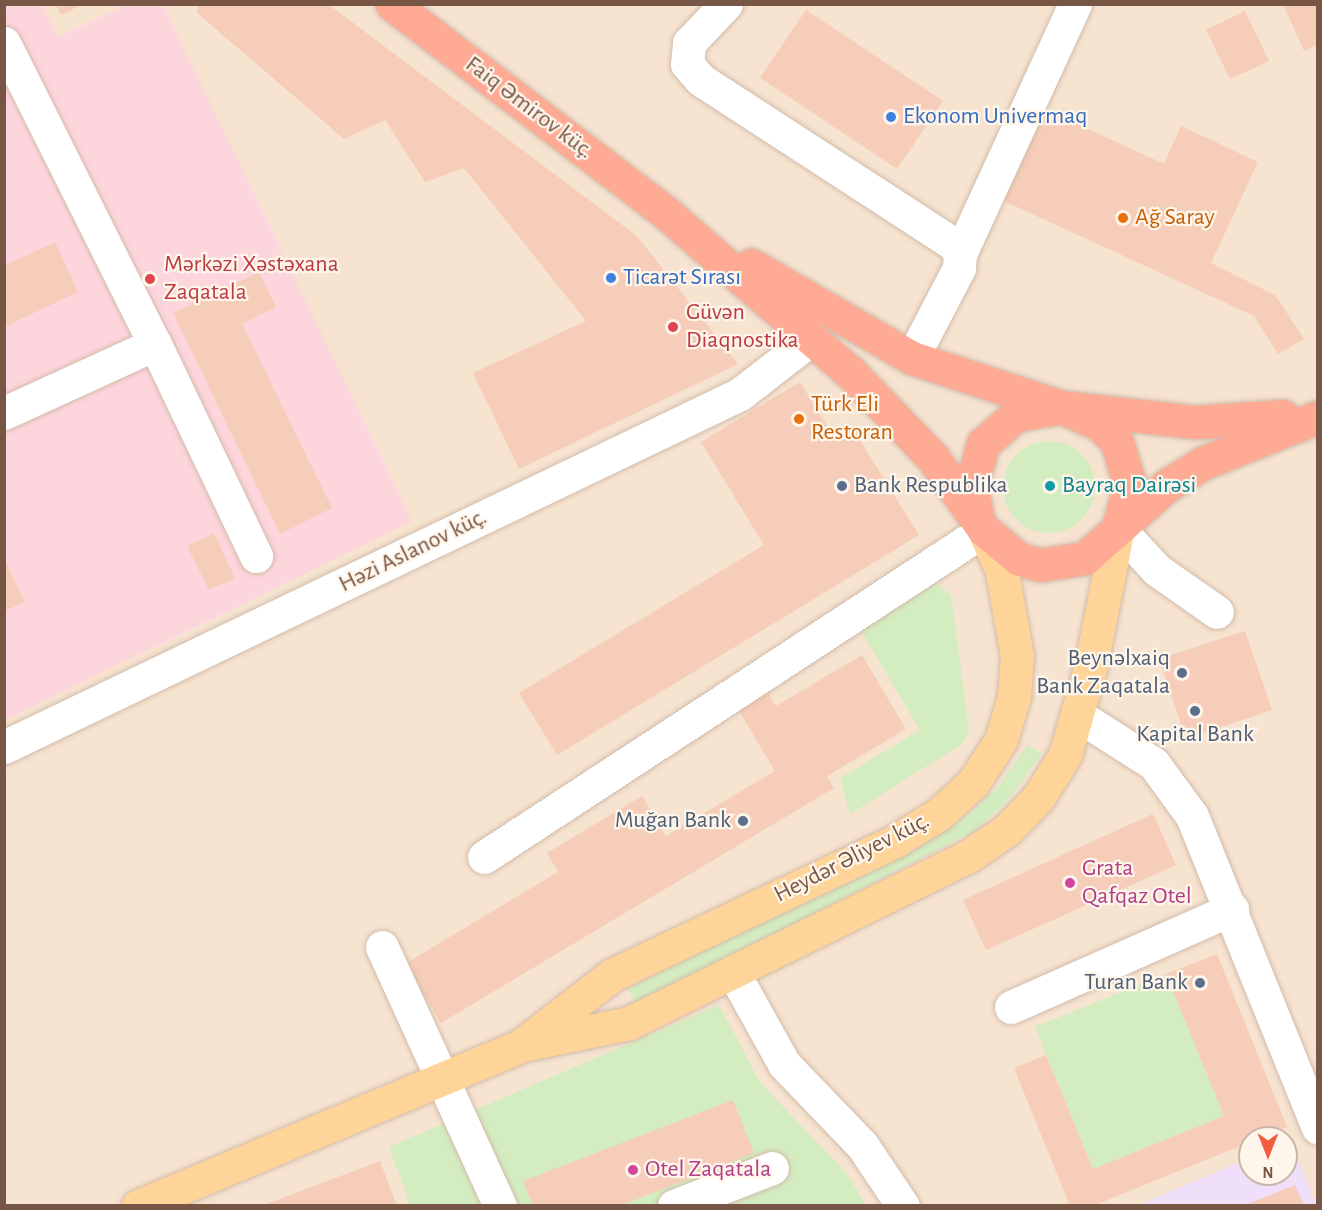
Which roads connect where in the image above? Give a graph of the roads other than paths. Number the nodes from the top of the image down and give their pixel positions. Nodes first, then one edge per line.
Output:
1 (726, 4) edge
2 (1075, 4) edge
3 (407, 8) edge
4 (4, 43) edge
5 (665, 212) junction
6 (960, 254) junction
7 (811, 339) junction
8 (155, 344) junction
9 (912, 358) junction
10 (1060, 407) junction
11 (1317, 412) edge
12 (4, 413) edge
13 (1317, 417) edge
14 (1118, 528) junction
15 (984, 530) junction
16 (256, 556) dead end
17 (1217, 612) dead end
18 (1079, 716) junction
19 (4, 747) edge
20 (484, 857) dead end
21 (1232, 909) junction
22 (382, 947) dead end
23 (733, 972) junction
24 (1011, 1007) dead end
25 (522, 1045) junction
26 (443, 1080) junction
27 (1317, 1128) edge
28 (772, 1168) dead end
29 (138, 1206) edge
30 (500, 1206) edge
31 (674, 1206) edge
32 (903, 1206) edge

1 - 6 street
2 - 6 street
3 - 5 highway, Faiq Əmirov küç.
4 - 8 street
5 - 7 highway
5 - 9 highway
6 - 9 street
7 - 15 highway
7 - 19 street, Həzi Aslanov küç.
8 - 12 street
8 - 16 street
9 - 10 highway
10 - 11 highway
10 - 14 highway
10 - 15 highway
13 - 14 highway
14 - 15 highway
14 - 17 street
14 - 18 main road
15 - 20 street
15 - 25 main road, Heydər Əliyev küç.
18 - 21 street
18 - 23 main road
21 - 24 street
21 - 27 street
22 - 26 street
23 - 25 main road
23 - 32 street
25 - 26 main road
26 - 29 main road
26 - 30 street
28 - 31 street

